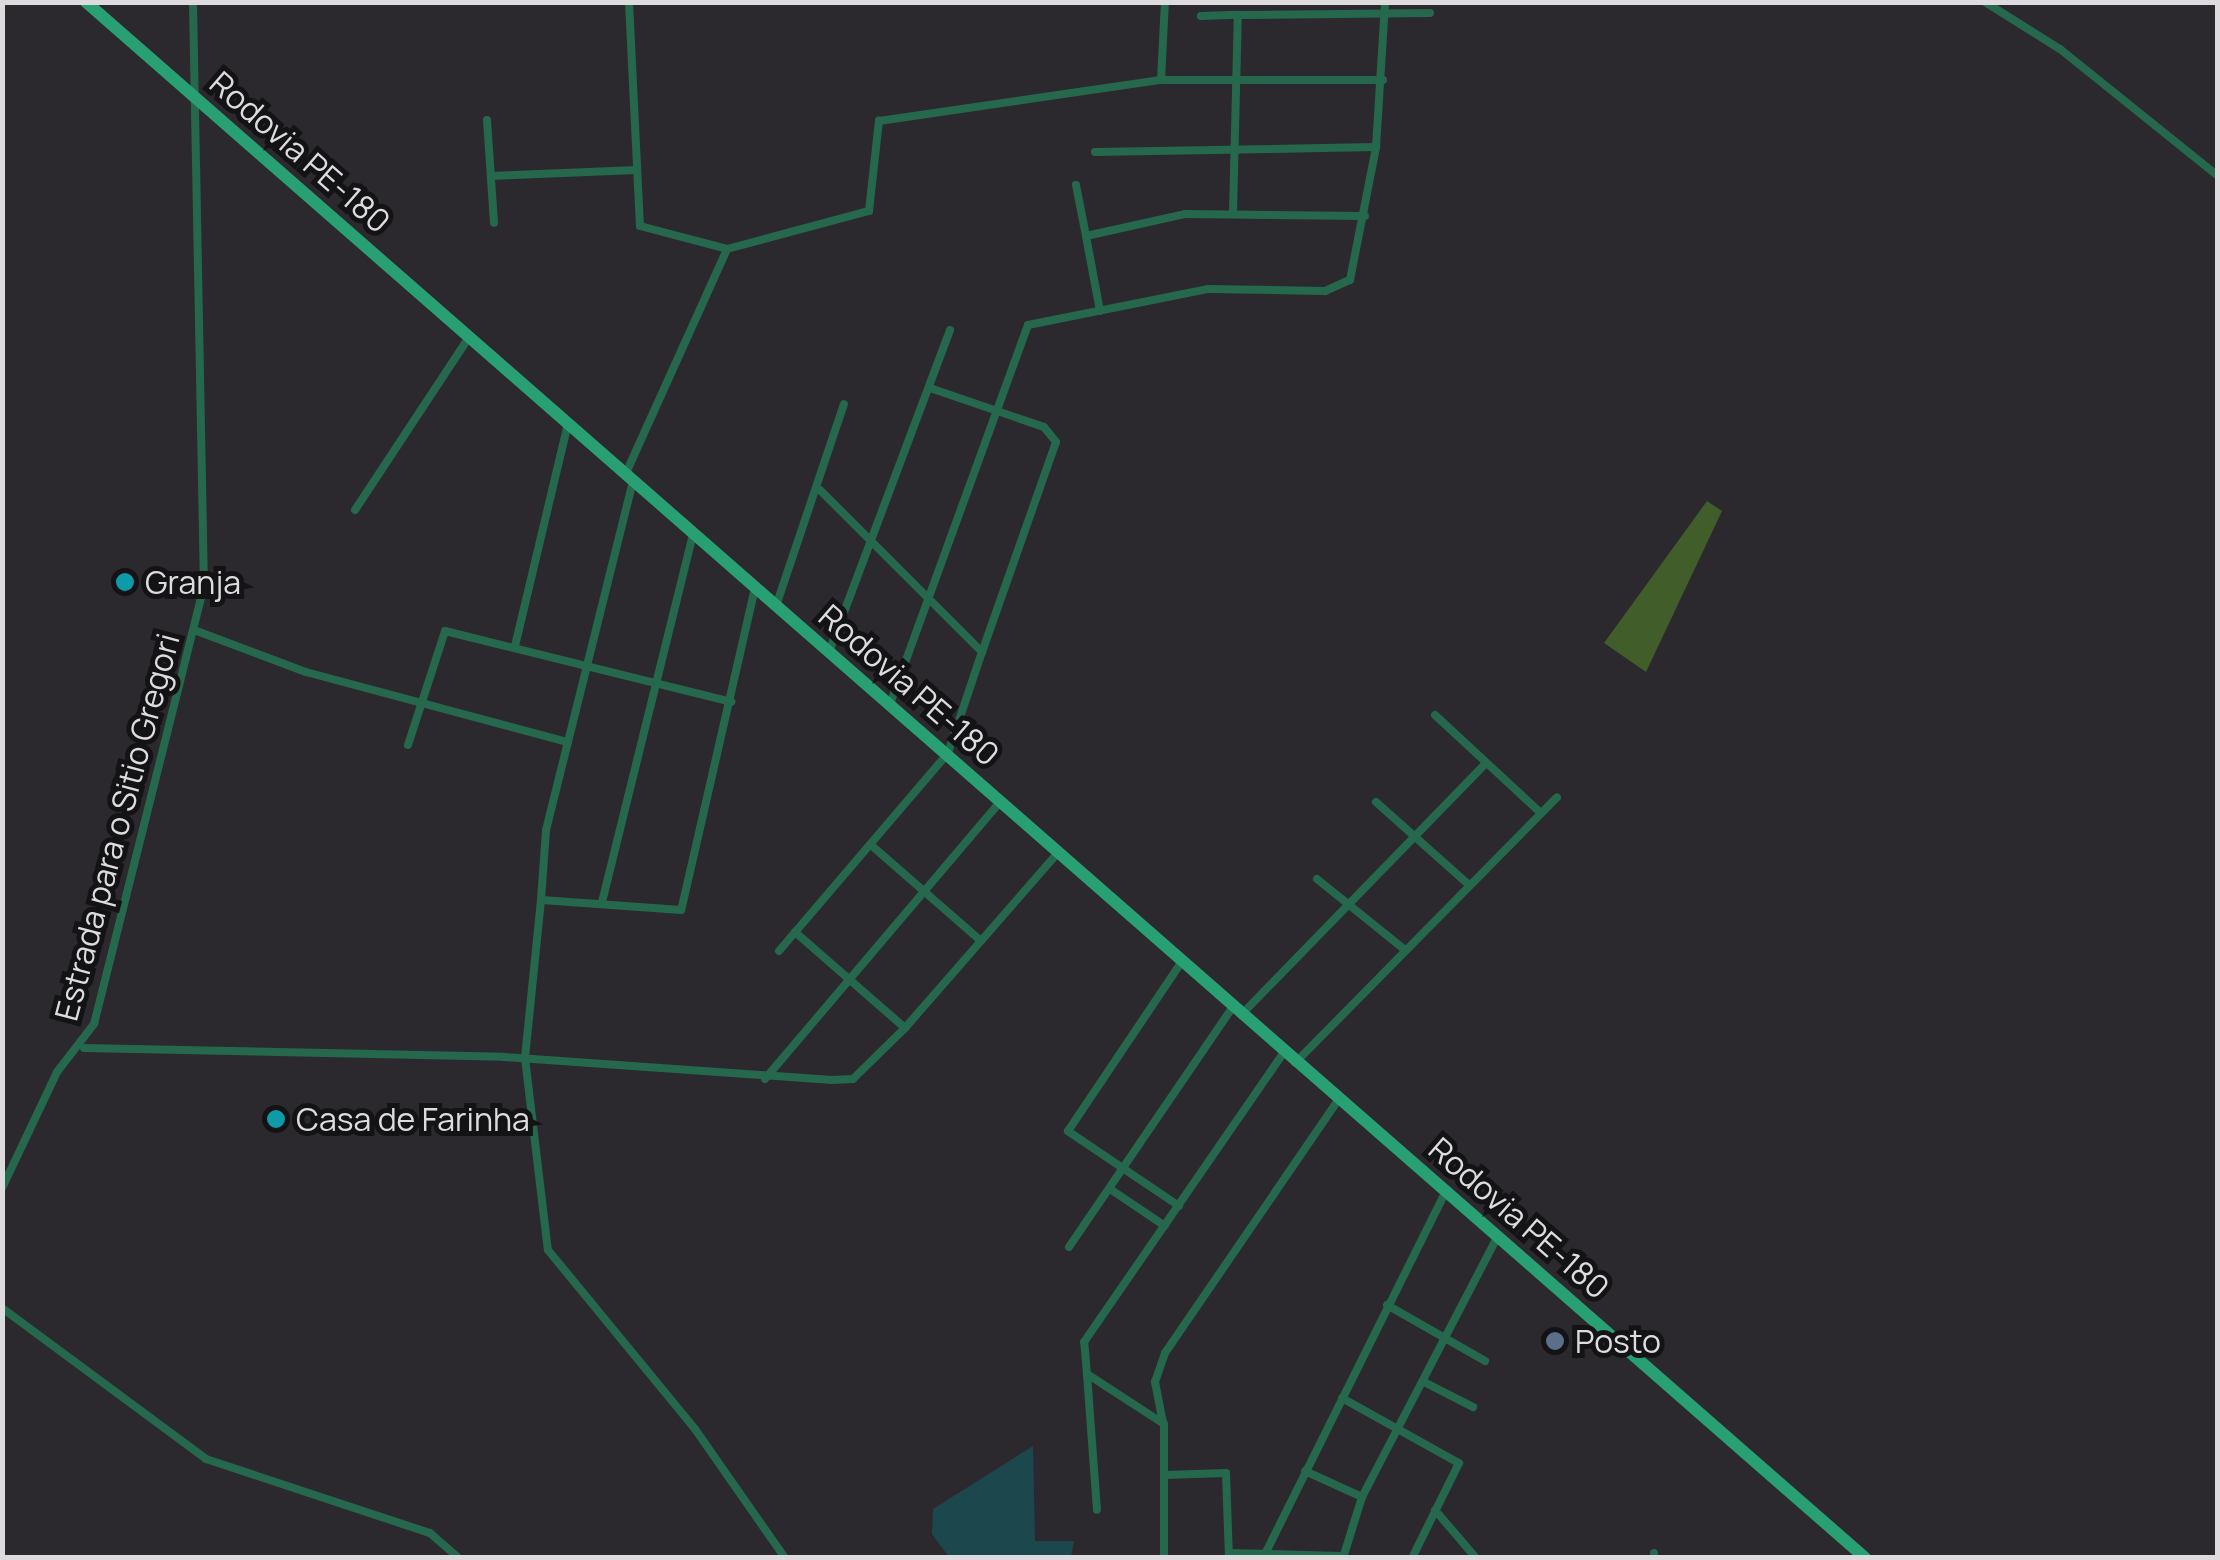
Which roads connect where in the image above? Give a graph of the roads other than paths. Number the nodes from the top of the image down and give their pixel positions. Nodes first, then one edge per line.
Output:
1 (86, 2) edge
2 (192, 2) edge
3 (630, 2) edge
4 (1165, 2) edge
5 (1384, 2) edge
6 (1985, 2) edge
7 (1384, 14) junction
8 (1430, 14) dead end
9 (1238, 15) junction
10 (1201, 16) dead end
11 (1161, 80) junction
12 (1383, 80) junction
13 (1236, 81) junction
14 (194, 94) junction
15 (487, 120) dead end
16 (1233, 146) junction
17 (1376, 147) junction
18 (1094, 152) dead end
19 (637, 170) junction
20 (491, 176) junction
21 (2218, 176) edge
22 (1076, 184) dead end
23 (1232, 213) junction
24 (1366, 216) junction
25 (494, 223) dead end
26 (1086, 236) junction
27 (726, 249) junction
28 (1100, 311) junction
29 (950, 330) dead end
30 (470, 337) junction
31 (930, 388) junction
32 (844, 404) dead end
33 (997, 411) junction
34 (568, 423) junction
35 (629, 478) junction
36 (820, 490) junction
37 (355, 510) dead end
38 (693, 534) junction
39 (875, 544) junction
40 (755, 588) junction
41 (930, 596) junction
42 (776, 606) junction
43 (194, 630) junction
44 (515, 646) junction
45 (829, 652) junction
46 (982, 652) junction
47 (588, 662) junction
48 (655, 680) junction
49 (732, 702) junction
50 (890, 704) junction
51 (426, 706) junction
52 (1435, 714) dead end
53 (568, 742) junction
54 (408, 746) dead end
55 (948, 752) junction
56 (1486, 762) junction
57 (1557, 796) dead end
58 (1001, 801) junction
59 (1376, 802) dead end
60 (1541, 813) junction
61 (1414, 837) junction
62 (871, 845) junction
63 (1058, 854) junction
64 (1317, 879) dead end
65 (1469, 885) junction
66 (926, 892) junction
67 (540, 900) junction
68 (602, 902) junction
69 (1348, 906) junction
70 (795, 932) junction
71 (981, 941) junction
72 (1405, 950) junction
73 (779, 951) dead end
74 (1181, 964) junction
75 (850, 981) junction
76 (1237, 1011) junction
77 (905, 1028) junction
78 (84, 1048) junction
79 (1284, 1052) junction
80 (525, 1058) junction
81 (1295, 1062) junction
82 (765, 1079) junction
83 (1338, 1100) junction
84 (1124, 1169) junction
85 (2, 1188) edge
86 (1110, 1188) junction
87 (1446, 1191) junction
88 (1179, 1206) junction
89 (1165, 1226) junction
90 (1498, 1236) junction
91 (1069, 1247) dead end
92 (1386, 1304) junction
93 (2, 1308) edge
94 (1447, 1340) junction
95 (1485, 1361) dead end
96 (1088, 1374) junction
97 (1426, 1383) junction
98 (1342, 1398) junction
99 (1473, 1407) dead end
100 (1164, 1424) junction
101 (1401, 1432) junction
102 (1305, 1471) junction
103 (1165, 1475) junction
104 (1362, 1497) junction
105 (1097, 1510) dead end
106 (1435, 1510) junction
107 (1229, 1555) edge
108 (1264, 1556) edge
109 (1342, 1557) edge
110 (459, 1558) edge
111 (785, 1558) edge
112 (1164, 1558) edge
113 (1412, 1558) edge
114 (1476, 1558) edge
115 (1865, 1558) edge

1 - 14 main road, Rodovia PE-180
2 - 14 street, Estrada para o Sitio Gregori
3 - 19 street
4 - 11 street
5 - 7 street
6 - 21 street
7 - 8 street
7 - 9 street
7 - 12 street
9 - 10 street
9 - 13 street
11 - 13 street
11 - 27 street
12 - 13 street
12 - 17 street
13 - 16 street
14 - 30 main road, Rodovia PE-180
14 - 43 street, Estrada para o Sitio Gregori
15 - 20 street
16 - 17 street
16 - 18 street
16 - 23 street
17 - 24 street
19 - 20 street
19 - 27 street
20 - 25 street
22 - 26 street
23 - 24 street
23 - 26 street
24 - 28 street
26 - 28 street
27 - 35 street
28 - 33 street
29 - 31 street
30 - 34 main road, Rodovia PE-180
30 - 37 street
31 - 33 street
31 - 39 street
32 - 36 street
33 - 41 street
33 - 46 street
34 - 35 main road, Rodovia PE-180
34 - 44 street
35 - 38 main road, Rodovia PE-180
35 - 47 street
36 - 39 street
36 - 42 street
38 - 40 main road, Rodovia PE-180
38 - 48 street
39 - 41 street
39 - 45 street
40 - 42 main road, Rodovia PE-180
40 - 49 street
41 - 46 street
41 - 50 street
42 - 45 main road, Rodovia PE-180
43 - 51 street
43 - 78 street, Estrada para o Sitio Gregori
44 - 47 street
44 - 51 street
45 - 50 main road, Rodovia PE-180
46 - 55 street
47 - 48 street
47 - 53 street
48 - 49 street
48 - 68 street
49 - 68 street
50 - 55 main road, Rodovia PE-180
51 - 53 street
51 - 54 street
52 - 56 street
53 - 67 street
55 - 58 main road, Rodovia PE-180
55 - 62 street
56 - 60 street
56 - 61 street
57 - 60 street
58 - 63 main road, Rodovia PE-180
58 - 66 street
59 - 61 street
60 - 65 street
61 - 65 street
61 - 69 street
62 - 66 street
62 - 70 street
63 - 71 street
63 - 74 main road, Rodovia PE-180
64 - 69 street
65 - 72 street
66 - 71 street
66 - 75 street
67 - 68 street
67 - 80 street
69 - 72 street
69 - 76 street
70 - 73 street
70 - 75 street
71 - 77 street
72 - 81 street
74 - 76 main road, Rodovia PE-180
74 - 84 street
75 - 77 street
75 - 82 street
76 - 79 main road, Rodovia PE-180
76 - 84 street
77 - 82 street
78 - 80 street
78 - 85 street, Estrada para o Sitio Gregori
79 - 81 main road, Rodovia PE-180
79 - 88 street
80 - 82 street
80 - 111 street
81 - 83 main road, Rodovia PE-180
83 - 87 main road, Rodovia PE-180
83 - 100 street
84 - 86 street
84 - 88 street
86 - 89 street
86 - 91 street
87 - 90 main road, Rodovia PE-180
87 - 92 street
88 - 89 street
89 - 96 street
90 - 94 street
90 - 115 main road, Rodovia PE-180
92 - 94 street
92 - 98 street
93 - 110 street
94 - 95 street
94 - 97 street
96 - 100 street
96 - 105 street
97 - 99 street
97 - 101 street
98 - 101 street
98 - 102 street
100 - 103 street
101 - 104 street
101 - 106 street
102 - 104 street
102 - 108 street
103 - 107 street
103 - 112 street
104 - 109 street
106 - 113 street
106 - 114 street
107 - 108 street
108 - 109 street

